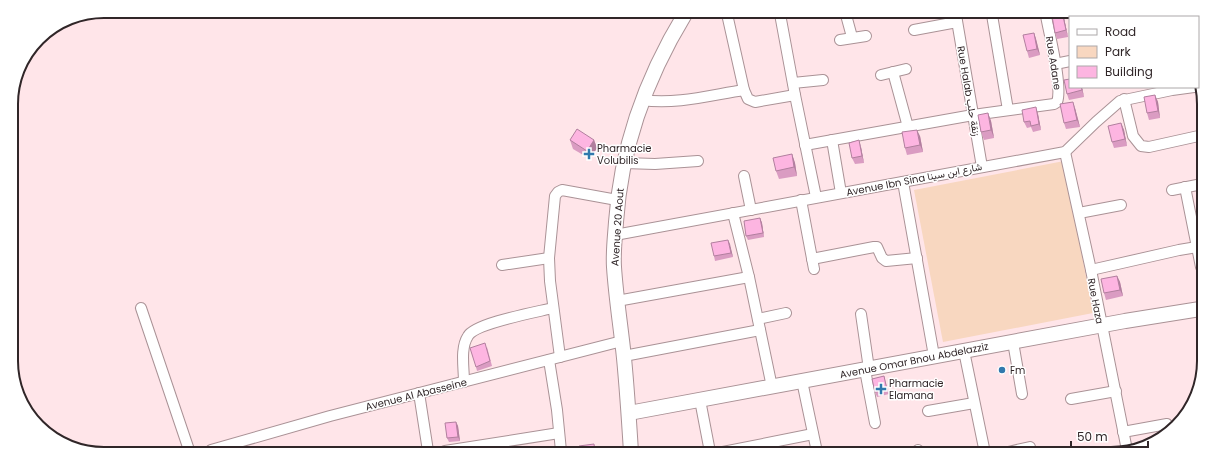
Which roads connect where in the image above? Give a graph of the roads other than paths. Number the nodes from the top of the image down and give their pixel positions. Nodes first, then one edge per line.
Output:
1 (683, 18) edge
2 (728, 18) edge
3 (781, 18) edge
4 (847, 18) edge
5 (957, 18) edge
6 (993, 18) edge
7 (1046, 18) edge
8 (914, 30) dead end
9 (866, 36) dead end
10 (852, 37) junction
11 (840, 40) dead end
12 (1069, 61) edge
13 (1055, 64) junction
14 (906, 69) dead end
15 (893, 72) junction
16 (881, 75) dead end
17 (823, 80) dead end
18 (793, 83) junction
19 (1172, 88) edge
20 (744, 90) junction
21 (795, 95) junction
22 (1124, 99) junction
23 (642, 100) junction
24 (1008, 110) junction
25 (973, 115) junction
26 (908, 127) junction
27 (1197, 136) edge
28 (832, 140) junction
29 (805, 145) junction
30 (1065, 152) junction
31 (698, 161) dead end
32 (624, 162) junction
33 (982, 166) junction
34 (744, 176) dead end
35 (903, 182) junction
36 (1197, 185) edge
37 (1185, 187) junction
38 (1172, 190) dead end
39 (841, 193) junction
40 (816, 197) junction
41 (617, 200) junction
42 (801, 200) junction
43 (1121, 205) dead end
44 (751, 210) junction
45 (733, 213) junction
46 (1079, 213) junction
47 (615, 235) junction
48 (1197, 248) joint
49 (549, 258) junction
50 (917, 258) junction
51 (502, 265) dead end
52 (1090, 270) junction
53 (748, 277) junction
54 (617, 301) junction
55 (141, 308) dead end
56 (553, 308) junction
57 (1197, 309) edge
58 (786, 313) dead end
59 (861, 314) dead end
60 (758, 319) junction
61 (1101, 326) junction
62 (760, 330) junction
63 (622, 341) junction
64 (1013, 342) junction
65 (964, 351) junction
66 (624, 356) junction
67 (934, 356) junction
68 (560, 357) junction
69 (549, 360) junction
70 (867, 369) junction
71 (802, 381) junction
72 (464, 382) junction
73 (772, 387) junction
74 (1116, 391) junction
75 (419, 393) junction
76 (1022, 394) dead end
77 (1071, 399) dead end
78 (700, 400) junction
79 (974, 404) junction
80 (928, 411) dead end
81 (629, 413) junction
82 (875, 423) dead end
83 (1168, 424) dead end
84 (559, 432) junction
85 (1123, 432) junction
86 (813, 434) junction
87 (1126, 445) edge
88 (239, 446) edge
89 (188, 447) edge
90 (427, 447) edge
91 (492, 447) edge
92 (561, 447) edge
93 (631, 447) edge
94 (709, 447) edge
95 (748, 447) edge
96 (816, 447) edge
97 (984, 447) edge

1 - 23 street, Avenue 20 Aout
2 - 20 street
3 - 18 street
4 - 10 street
5 - 8 street
5 - 25 street, Rue Halab زنقة حلب
6 - 24 street
7 - 13 street, Rue Adane
9 - 10 street
10 - 11 street
12 - 13 street
13 - 24 street, Rue Adane
14 - 15 street
15 - 16 street
15 - 26 street
17 - 18 street
18 - 21 street
19 - 22 street
20 - 21 street
20 - 23 street
21 - 29 street
22 - 27 street
22 - 30 street
23 - 32 street, Avenue 20 Aout
24 - 25 street
25 - 26 street
25 - 33 street, Rue Halab زنقة حلب
26 - 28 street
28 - 29 street
28 - 39 street
29 - 40 street
30 - 33 street, Avenue Ibn Sina شارع ابن سينا
30 - 46 street, Rue Haza
31 - 32 street
32 - 41 street, Avenue 20 Aout
33 - 35 street, Avenue Ibn Sina شارع ابن سينا
34 - 44 street
35 - 39 street, Avenue Ibn Sina شارع ابن سينا
35 - 50 street
36 - 37 street
37 - 38 street
37 - 48 street
39 - 40 street, Avenue Ibn Sina شارع ابن سينا
40 - 42 street, Avenue Ibn Sina شارع ابن سينا
41 - 47 street, Avenue 20 Aout
41 - 49 street
42 - 44 street, Avenue Ibn Sina شارع ابن سينا
42 - 50 street
43 - 46 street
44 - 45 street, Avenue Ibn Sina شارع ابن سينا
45 - 47 street, Avenue Ibn Sina شارع ابن سينا
45 - 53 street
46 - 52 street, Rue Haza
47 - 54 street, Avenue 20 Aout
48 - 52 street
49 - 51 street
49 - 56 street
50 - 67 street
52 - 61 street, Rue Haza
53 - 54 street
53 - 60 street
54 - 63 street, Avenue 20 Aout
55 - 89 street
56 - 68 street
56 - 72 street
57 - 61 street, Avenue Omar Bnou Abdelazziz
58 - 60 street
59 - 70 street
60 - 62 street
61 - 64 street, Avenue Omar Bnou Abdelazziz
61 - 74 street, Rue Haza
62 - 66 street
62 - 73 street
63 - 66 street, Avenue 20 Aout
63 - 68 street, Avenue Al Abasseine
64 - 65 street, Avenue Omar Bnou Abdelazziz
64 - 76 street
65 - 67 street, Avenue Omar Bnou Abdelazziz
65 - 79 street
66 - 81 street, Avenue 20 Aout
67 - 70 street, Avenue Omar Bnou Abdelazziz
68 - 69 street, Avenue Al Abasseine
69 - 72 street, Avenue Al Abasseine
69 - 84 street
70 - 71 street, Avenue Omar Bnou Abdelazziz
70 - 82 street
71 - 73 street, Avenue Omar Bnou Abdelazziz
71 - 86 street
72 - 75 street, Avenue Al Abasseine
73 - 78 street, Avenue Omar Bnou Abdelazziz
74 - 77 street
74 - 85 street, Rue Haza
75 - 88 street, Avenue Al Abasseine
75 - 90 street
78 - 81 street, Avenue Omar Bnou Abdelazziz
78 - 94 street
79 - 80 street
79 - 97 street
81 - 93 street, Avenue 20 Aout
83 - 85 street
84 - 91 street
84 - 92 street
85 - 87 street, Rue Haza
86 - 95 street
86 - 96 street

